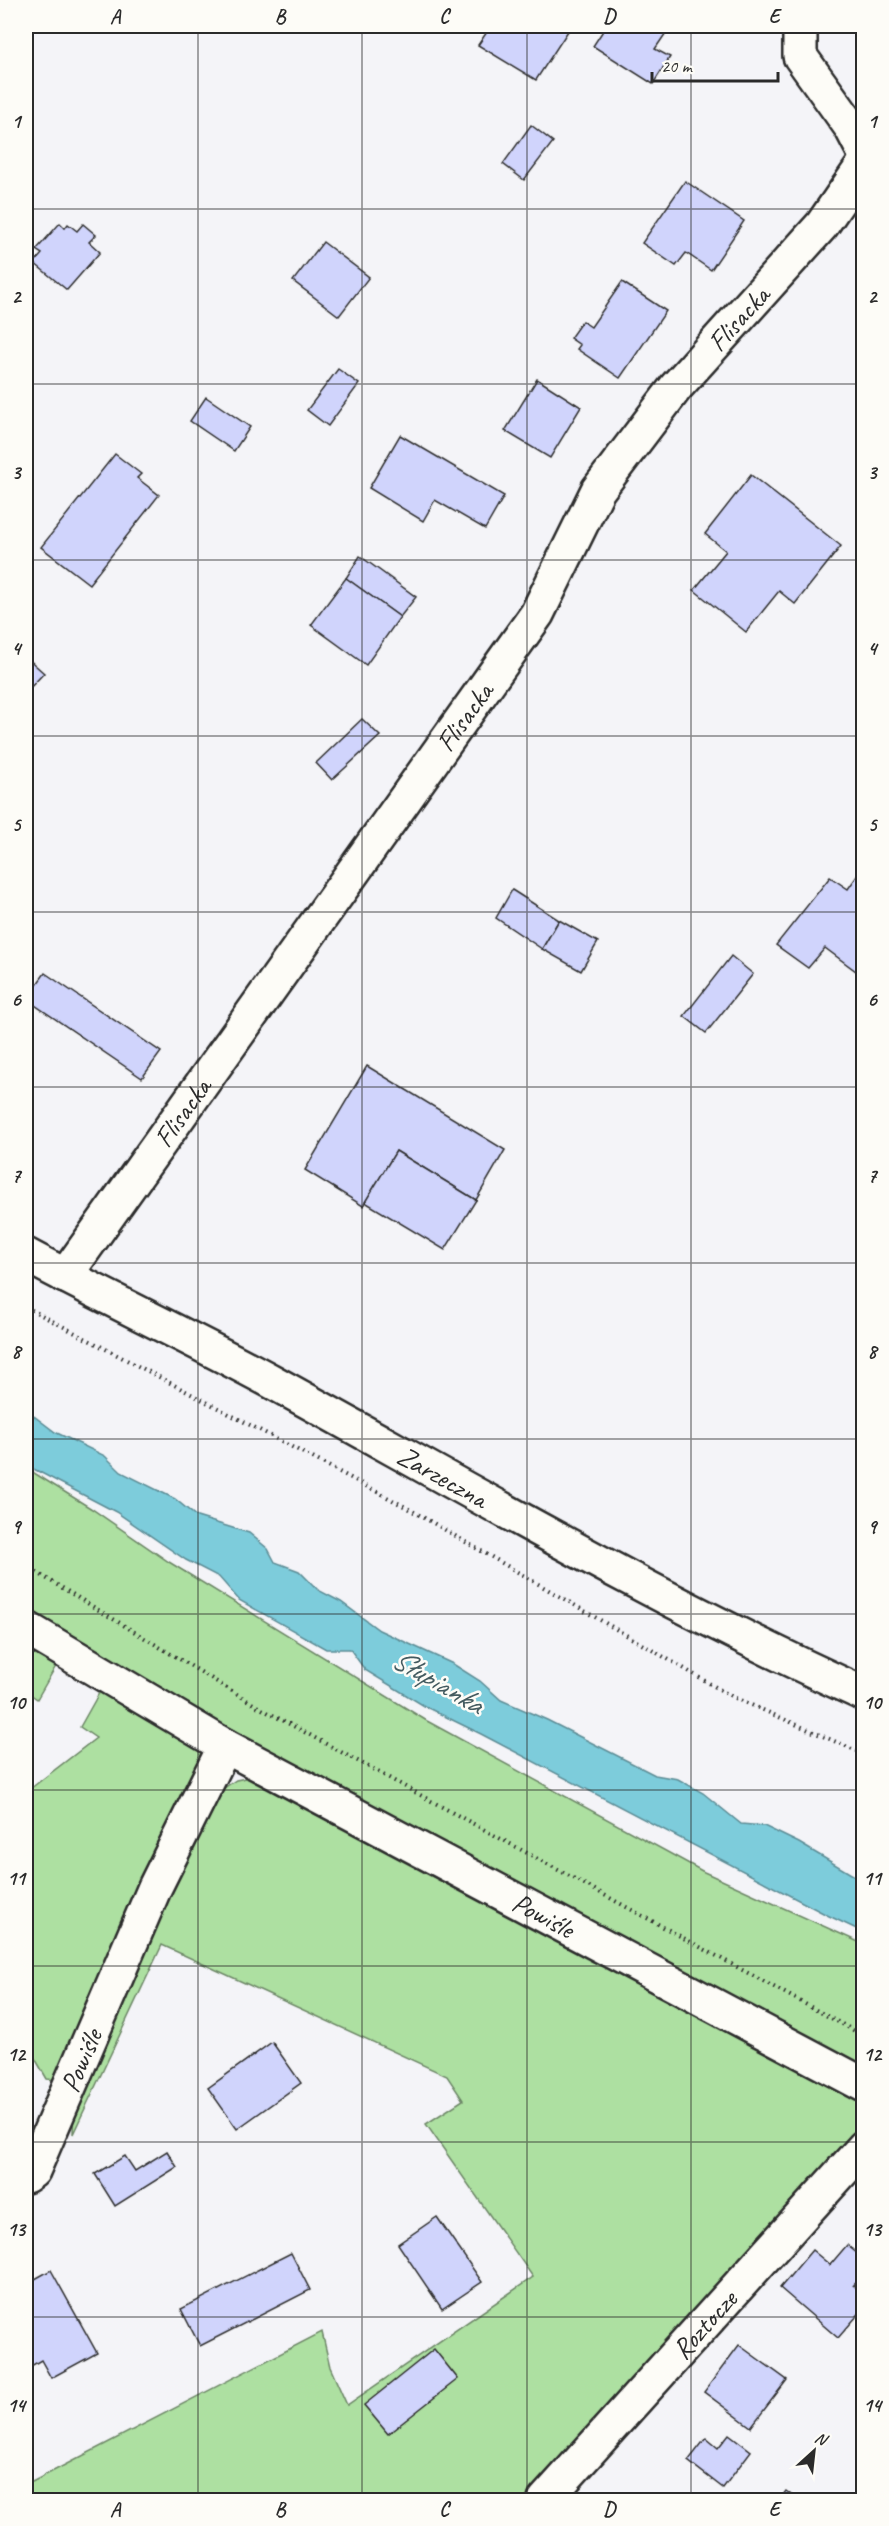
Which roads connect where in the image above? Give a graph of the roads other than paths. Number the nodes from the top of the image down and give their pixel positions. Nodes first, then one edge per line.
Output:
1 (800, 26) edge
2 (864, 152) edge
3 (864, 164) edge
4 (26, 1255) edge
5 (65, 1276) junction
6 (26, 1628) edge
7 (864, 1694) edge
8 (225, 1746) junction
9 (864, 2085) edge
10 (864, 2147) edge
11 (26, 2176) edge
12 (545, 2500) edge

1 - 2 street
3 - 5 street, Flisacka
4 - 5 street, Zarzeczna
5 - 7 street, Zarzeczna
6 - 8 street, Powiśle
8 - 9 street, Powiśle
8 - 11 street, Powiśle
10 - 12 street, Roztocze

